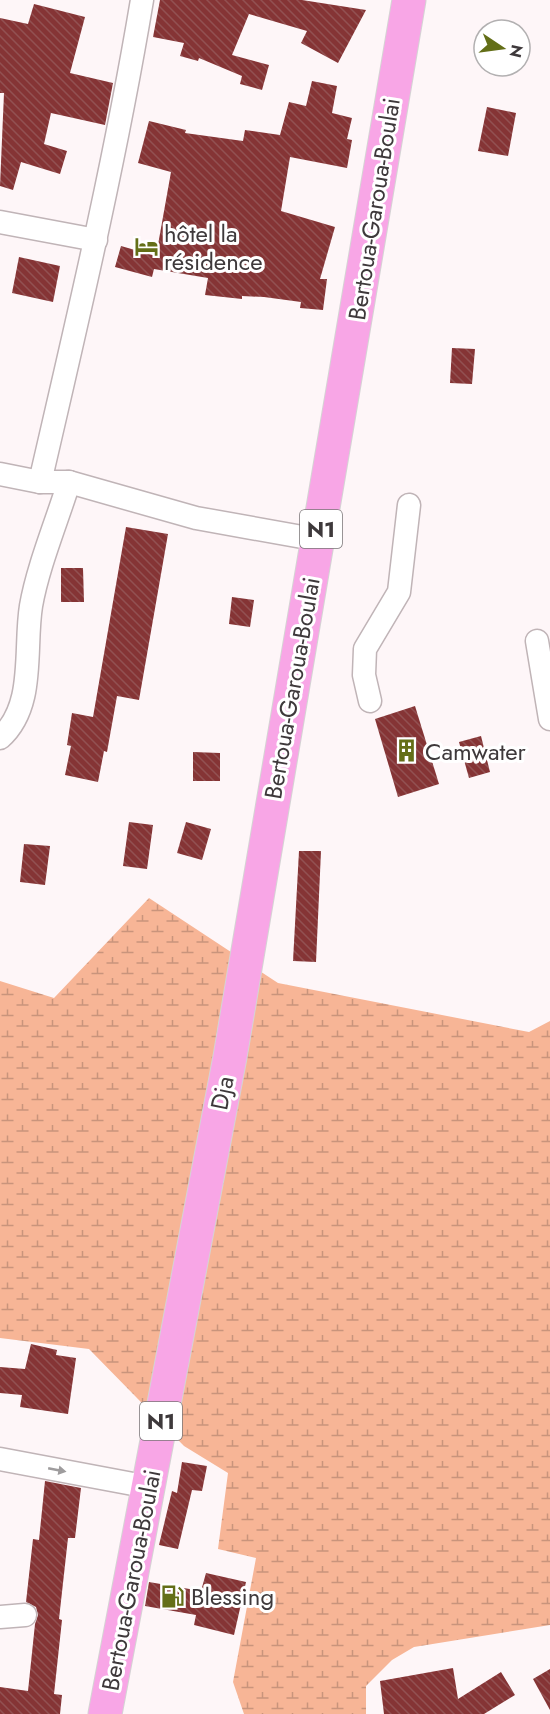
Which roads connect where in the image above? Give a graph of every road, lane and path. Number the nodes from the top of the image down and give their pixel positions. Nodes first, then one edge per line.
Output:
1 (142, 0) edge
2 (409, 0) edge
3 (0, 222) edge
4 (96, 240) junction
5 (0, 474) edge
6 (40, 482) junction
7 (69, 482) junction
8 (409, 505) dead end
9 (319, 540) junction
10 (537, 641) dead end
11 (370, 701) dead end
12 (550, 719) edge
13 (0, 738) edge
14 (230, 1057) joint
15 (215, 1128) joint
16 (0, 1459) edge
17 (149, 1487) junction
18 (25, 1615) dead end
19 (0, 1617) edge
20 (105, 1714) edge

1 - 4 street
2 - 9 highway, Bertoua-Garoua-Boulai / N1
3 - 4 street
4 - 6 street
5 - 6 street
6 - 7 street
7 - 9 street
7 - 13 street
8 - 11 street
9 - 14 highway, Bertoua-Garoua-Boulai / N1
10 - 12 street
14 - 15 highway, Dja / N1
15 - 17 highway, Bertoua-Garoua-Boulai / N1
16 -> 17 street
17 - 20 highway, Bertoua-Garoua-Boulai / N1
18 - 19 street

